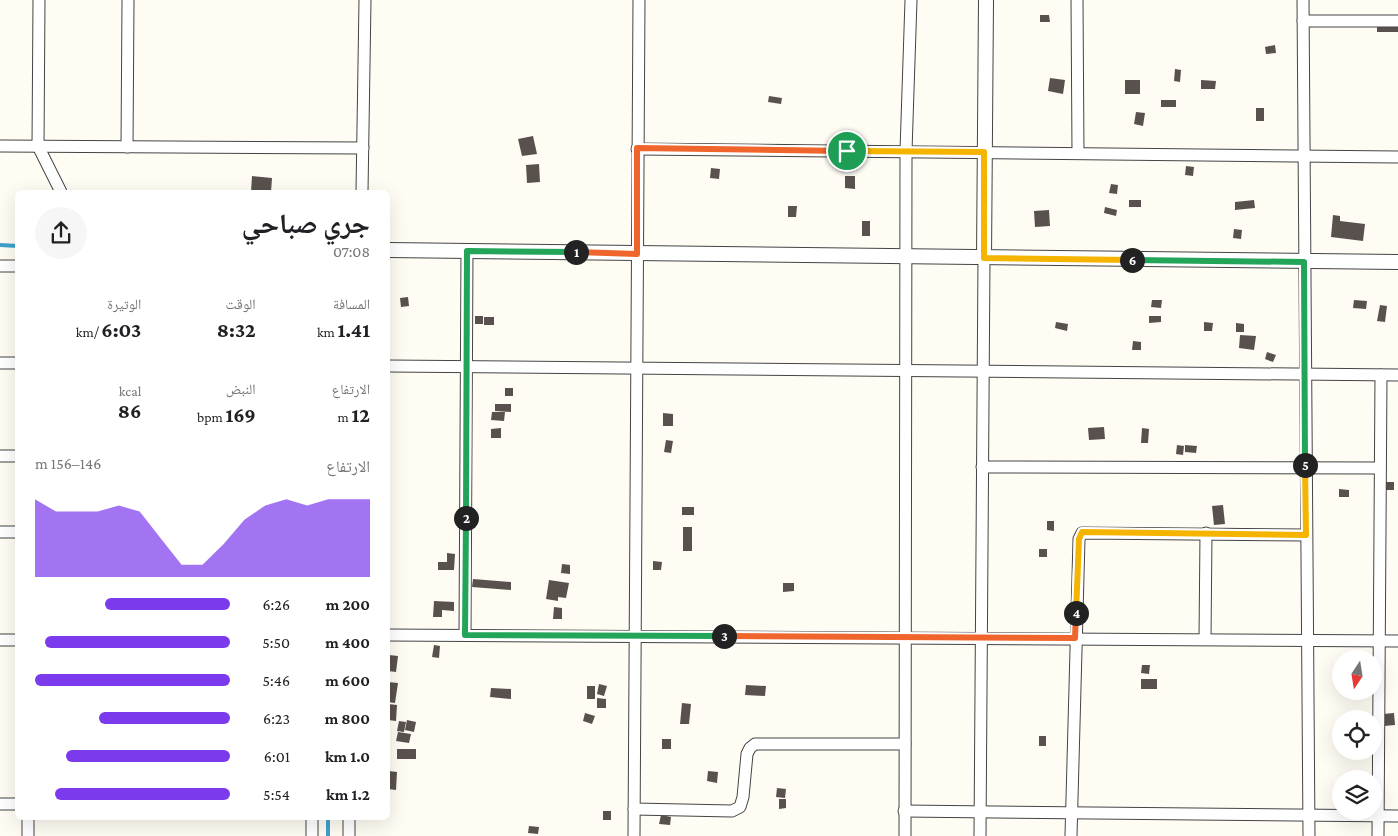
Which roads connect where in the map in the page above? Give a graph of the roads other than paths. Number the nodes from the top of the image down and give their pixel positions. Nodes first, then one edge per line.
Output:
1 (39, 0) edge
2 (128, 0) edge
3 (365, 0) edge
4 (639, 0) edge
5 (911, 0) edge
6 (986, 0) edge
7 (1077, 0) edge
8 (1303, 0) edge
9 (1303, 21) junction
10 (1398, 21) edge
11 (0, 146) edge
12 (38, 146) junction
13 (127, 147) junction
14 (363, 148) junction
15 (637, 148) junction
16 (906, 151) junction
17 (984, 152) junction
18 (1078, 153) junction
19 (1305, 155) junction
20 (1398, 157) edge
21 (60, 190) edge
22 (362, 190) edge
23 (390, 250) edge
24 (467, 251) junction
25 (637, 254) junction
26 (906, 257) junction
27 (984, 258) junction
28 (1304, 262) junction
29 (1398, 262) edge
30 (0, 266) edge
31 (15, 266) edge
32 (0, 363) edge
33 (15, 363) edge
34 (390, 366) edge
35 (467, 367) junction
36 (637, 370) junction
37 (905, 372) junction
38 (983, 372) junction
39 (1304, 375) junction
40 (1381, 375) junction
41 (1398, 375) edge
42 (0, 456) edge
43 (15, 456) edge
44 (982, 467) junction
45 (1305, 468) junction
46 (1380, 468) junction
47 (0, 532) edge
48 (15, 532) edge
49 (1206, 533) junction
50 (1306, 535) junction
51 (390, 634) edge
52 (465, 635) junction
53 (634, 636) junction
54 (906, 636) junction
55 (980, 636) junction
56 (1075, 638) junction
57 (1205, 639) junction
58 (0, 640) edge
59 (15, 640) edge
60 (1307, 640) junction
61 (1379, 641) junction
62 (1398, 641) edge
63 (905, 744) junction
64 (1378, 770) edge
65 (0, 804) edge
66 (15, 804) edge
67 (634, 809) junction
68 (904, 811) junction
69 (980, 813) junction
70 (1071, 814) junction
71 (1308, 816) junction
72 (1332, 816) edge
73 (1382, 816) edge
74 (1398, 816) edge
75 (28, 820) edge
76 (312, 820) edge
77 (349, 820) edge
78 (1378, 820) edge
79 (28, 836) edge
80 (312, 836) edge
81 (349, 836) edge
82 (634, 836) edge
83 (904, 836) edge
84 (980, 836) edge
85 (1071, 836) edge
86 (1309, 836) edge
87 (1378, 836) edge

1 - 12 street
2 - 13 street
3 - 14 street
4 - 15 street
5 - 16 street
6 - 17 street
7 - 18 street
8 - 9 street
9 - 10 street
9 - 19 street
11 - 12 street
12 - 13 street
12 - 21 street
13 - 14 street
14 - 22 street
15 - 16 street
15 - 25 street
16 - 17 street
16 - 26 street
17 - 18 street
17 - 27 street
18 - 19 street
19 - 20 street
19 - 28 street
23 - 24 street
24 - 25 street
24 - 35 street
25 - 26 street
25 - 36 street
26 - 27 street
26 - 37 street
27 - 28 street
27 - 38 street
28 - 29 street
28 - 39 street
30 - 31 street
32 - 33 street
34 - 35 street
35 - 36 street
35 - 52 street
36 - 37 street
36 - 53 street
37 - 38 street
37 - 54 street
38 - 39 street
38 - 44 street
39 - 40 street
39 - 45 street
40 - 41 street
40 - 46 street
42 - 43 street
44 - 45 street
44 - 55 street
45 - 46 street
45 - 50 street
46 - 61 street
47 - 48 street
49 - 50 street
49 - 56 street
49 - 57 street
50 - 60 street
51 - 52 street
52 - 53 street
53 - 54 street
53 - 67 street
54 - 55 street
54 - 63 street
55 - 56 street
55 - 69 street
56 - 57 street
56 - 70 street
57 - 60 street
58 - 59 street
60 - 61 street
60 - 71 street
61 - 62 street
61 - 64 street
63 - 67 street
63 - 68 street
65 - 66 street
67 - 82 street
68 - 69 street
68 - 83 street
69 - 70 street
69 - 84 street
70 - 71 street
70 - 85 street
71 - 72 street
71 - 86 street
73 - 74 street
75 - 79 street
76 - 80 street
77 - 81 street
78 - 87 street

